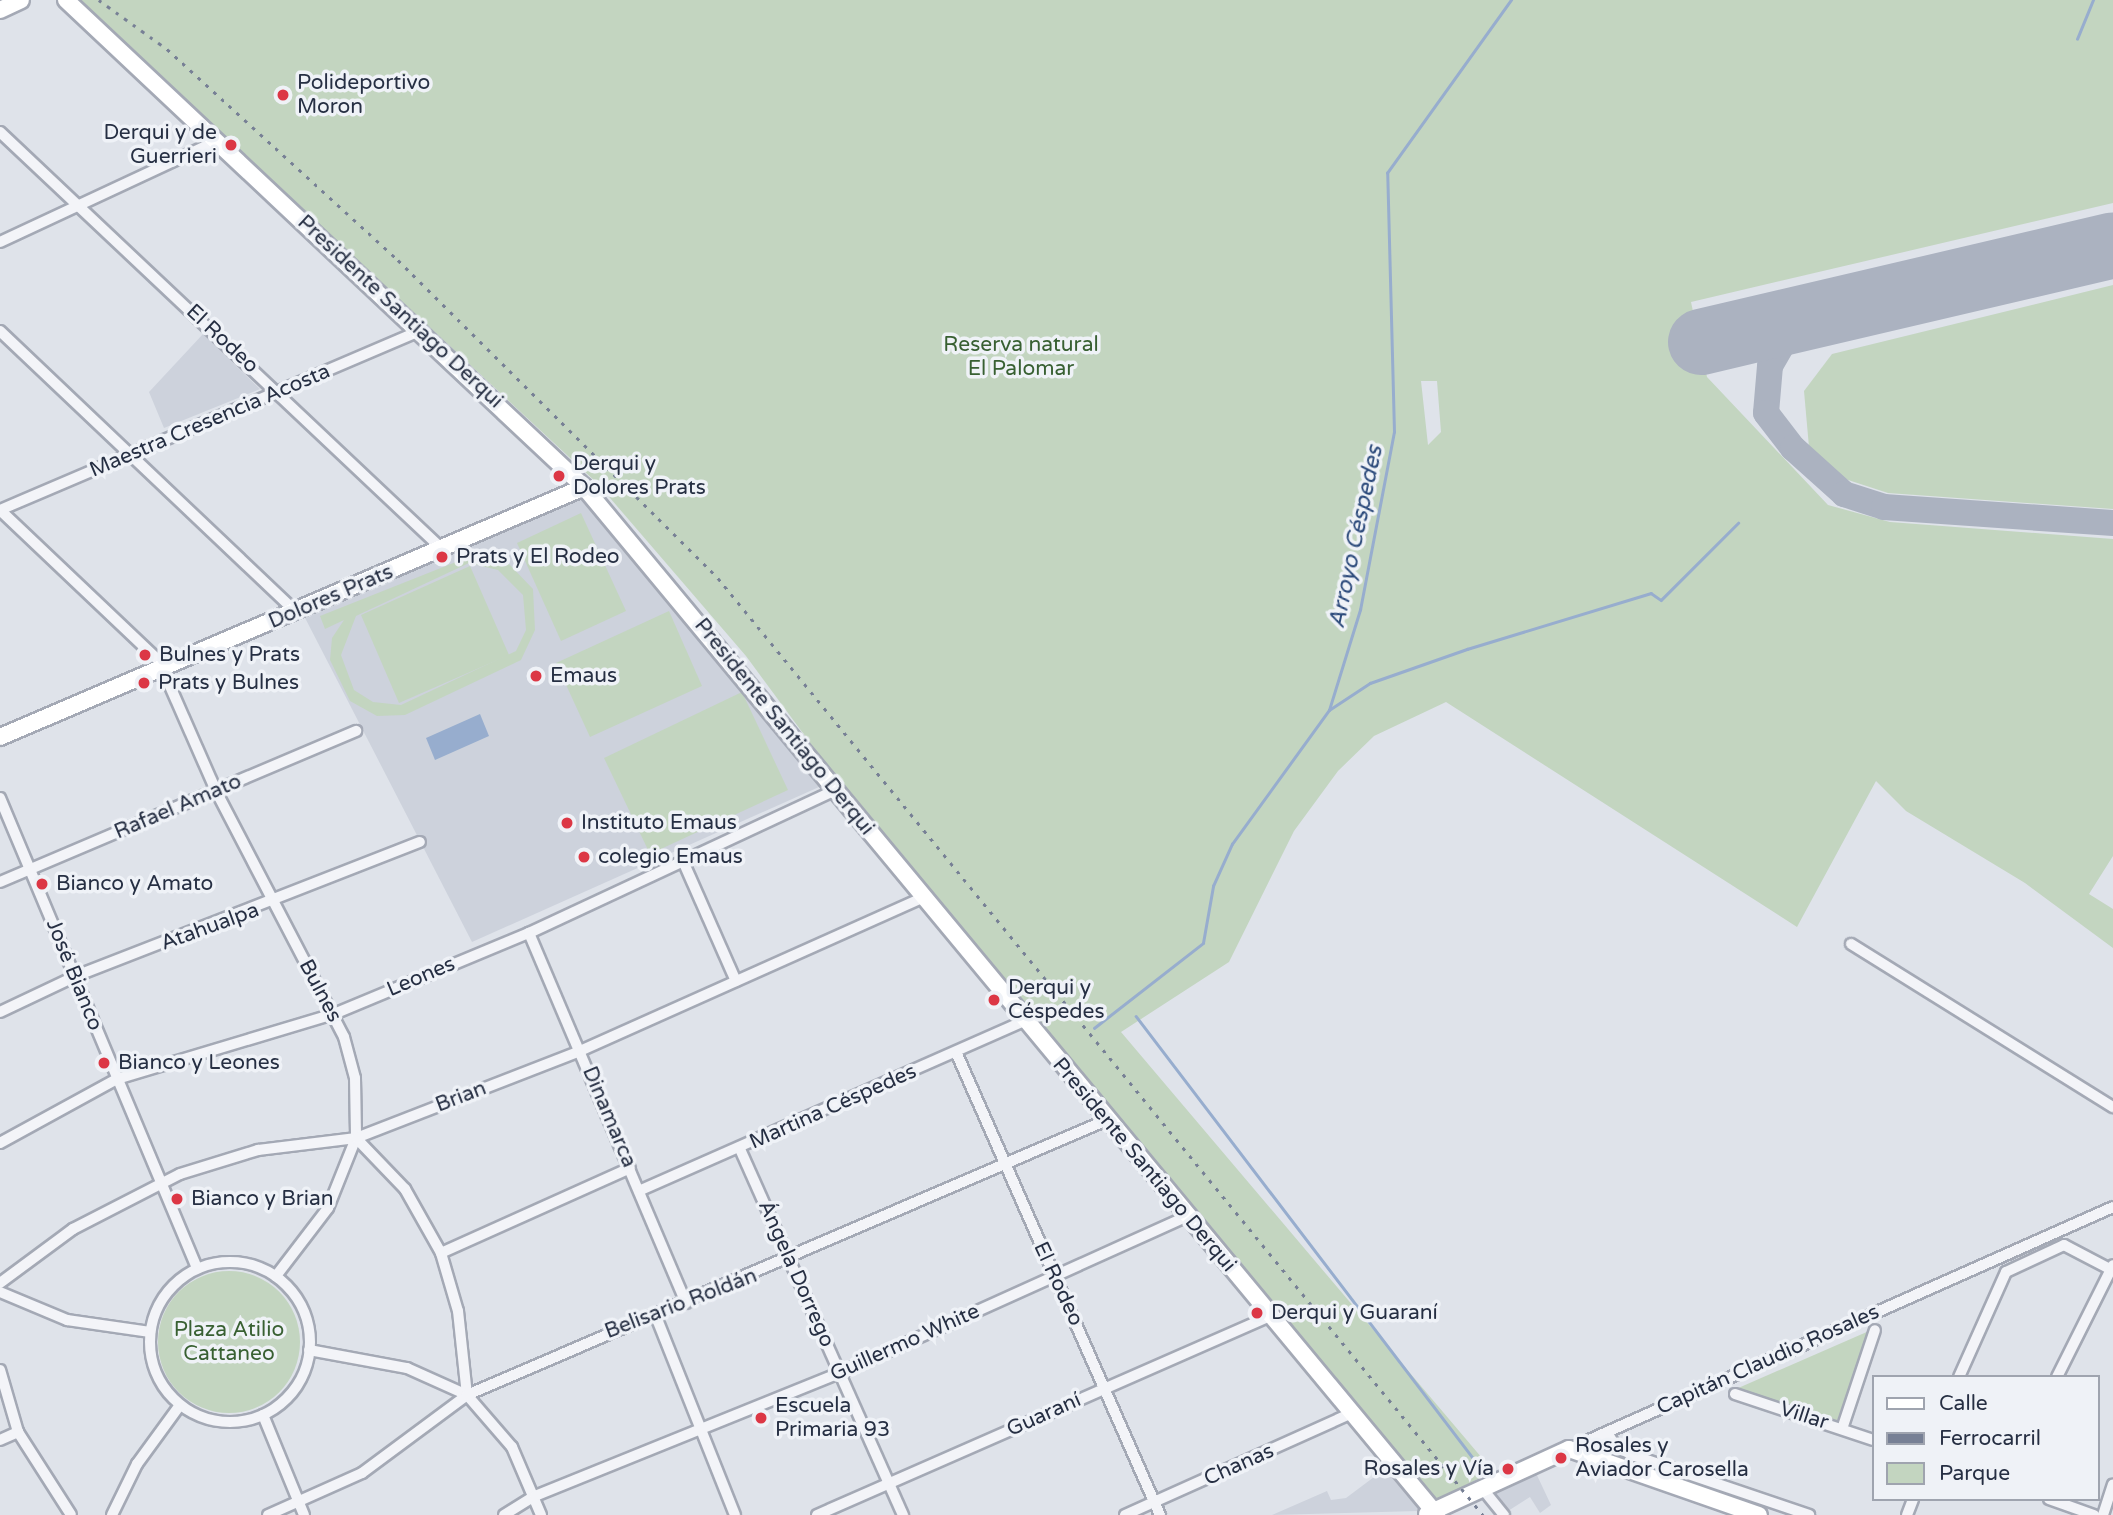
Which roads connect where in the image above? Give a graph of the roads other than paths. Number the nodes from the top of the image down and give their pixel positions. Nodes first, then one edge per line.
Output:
1 (21, 0) edge
2 (66, 0) edge
3 (0, 10) edge
4 (0, 132) edge
5 (217, 141) junction
6 (80, 205) junction
7 (0, 242) edge
8 (0, 331) edge
9 (420, 331) junction
10 (279, 393) junction
11 (132, 454) junction
12 (584, 487) junction
13 (0, 510) edge
14 (442, 549) junction
15 (296, 612) junction
16 (162, 668) junction
17 (356, 731) dead end
18 (0, 737) edge
19 (835, 790) junction
20 (216, 791) junction
21 (0, 797) edge
22 (420, 842) dead end
23 (683, 861) junction
24 (30, 870) junction
25 (0, 882) edge
26 (924, 897) junction
27 (274, 904) junction
28 (529, 933) junction
29 (1852, 944) dead end
30 (76, 976) junction
31 (736, 981) junction
32 (0, 1012) edge
33 (334, 1014) junction
34 (1025, 1021) junction
35 (580, 1051) junction
36 (956, 1052) junction
37 (117, 1079) junction
38 (2113, 1107) edge
39 (1108, 1119) junction
40 (356, 1138) junction
41 (0, 1143) edge
42 (740, 1149) junction
43 (1005, 1166) junction
44 (630, 1168) junction
45 (162, 1182) junction
46 (641, 1190) junction
47 (2113, 1207) edge
48 (1187, 1216) junction
49 (441, 1253) junction
50 (789, 1261) junction
51 (2112, 1267) edge
52 (197, 1268) junction
53 (276, 1276) junction
54 (1054, 1277) junction
55 (0, 1283) edge
56 (0, 1292) edge
57 (686, 1303) junction
58 (655, 1314) junction
59 (1270, 1316) junction
60 (1875, 1331) dead end
61 (150, 1332) junction
62 (309, 1350) junction
63 (0, 1370) edge
64 (840, 1373) junction
65 (1960, 1375) edge
66 (2058, 1375) edge
67 (1105, 1387) junction
68 (1735, 1394) dead end
69 (467, 1395) junction
70 (180, 1405) junction
71 (1352, 1413) junction
72 (262, 1415) junction
73 (1842, 1429) junction
74 (702, 1431) junction
75 (18, 1432) junction
76 (1607, 1432) junction
77 (1871, 1439) edge
78 (0, 1440) edge
79 (1569, 1449) junction
80 (889, 1484) junction
81 (2113, 1485) edge
82 (1482, 1488) junction
83 (535, 1496) junction
84 (2055, 1501) edge
85 (1154, 1502) junction
86 (299, 1503) junction
87 (1735, 1512) edge
88 (1432, 1513) edge
89 (71, 1515) edge
90 (112, 1515) edge
91 (268, 1515) edge
92 (304, 1515) edge
93 (505, 1515) edge
94 (541, 1515) edge
95 (735, 1515) edge
96 (817, 1515) edge
97 (903, 1515) edge
98 (1125, 1515) edge
99 (1160, 1515) edge
100 (1504, 1515) edge
101 (1759, 1515) edge
102 (1810, 1515) edge
103 (2094, 1515) edge
104 (2103, 1515) edge

1 - 3 street
2 - 5 street, Presidente Santiago Derqui
4 - 6 street, El Rodeo
5 - 6 street
5 - 9 street, Presidente Santiago Derqui
6 - 7 street
6 - 10 street, El Rodeo
8 - 11 street
9 - 10 street, Maestra Cresencia Acosta
9 - 12 street, Presidente Santiago Derqui
10 - 11 street, Maestra Cresencia Acosta
10 - 14 street, El Rodeo
11 - 13 street, Maestra Cresencia Acosta
11 - 15 street
12 - 14 street, Dolores Prats
12 - 19 street, Presidente Santiago Derqui
13 - 16 street, Bulnes
14 - 15 street, Dolores Prats
15 - 16 street, Dolores Prats
16 - 18 street, Dolores Prats
16 - 20 street, Bulnes
17 - 20 street, Rafael Amato
19 - 23 street, Leones
19 - 26 street, Presidente Santiago Derqui
20 - 24 street, Rafael Amato
20 - 27 street, Bulnes
21 - 24 street, José Bianco
22 - 27 street, Atahualpa
23 - 28 street, Leones
23 - 31 street
24 - 25 street, Rafael Amato
24 - 30 street, José Bianco
26 - 31 street, Brian
26 - 34 street, Presidente Santiago Derqui
27 - 30 street, Atahualpa
27 - 33 street, Bulnes
28 - 33 street, Leones
28 - 35 street, Dinamarca
29 - 38 street
30 - 32 street, Atahualpa
30 - 37 street, José Bianco
31 - 35 street, Brian
33 - 37 street, Leones
33 - 40 street, Bulnes
34 - 36 street, Martina Céspedes
34 - 39 street, Presidente Santiago Derqui
35 - 40 street, Brian
35 - 44 street, Dinamarca
36 - 42 street, Martina Céspedes
36 - 43 street, El Rodeo
37 - 41 street, Leones
37 - 45 street, José Bianco
39 - 43 street, Belisario Roldán
39 - 48 street, Presidente Santiago Derqui
40 - 45 street, Brian
40 - 49 street
40 - 53 street
42 - 46 street, Martina Céspedes
42 - 50 street, Ángela Dorrego
43 - 50 street, Belisario Roldán
43 - 54 street, El Rodeo
44 - 46 street, Dinamarca
44 - 49 street
45 - 52 street, José Bianco
45 - 55 street, Brian
46 - 57 street, Dinamarca
47 - 76 street, Capitán Claudio Rosales
48 - 54 street, Guillermo White
48 - 59 street, Presidente Santiago Derqui
49 - 69 street
50 - 57 street, Belisario Roldán
50 - 64 street, Ángela Dorrego
51 - 65 street
51 - 66 street
52 - 53 street
52 - 61 street
53 - 62 street
54 - 64 street, Guillermo White
54 - 67 street, El Rodeo
56 - 61 street
57 - 58 street, Belisario Roldán
58 - 69 street, Belisario Roldán
58 - 74 street
59 - 67 street, Guaraní
59 - 71 street, Presidente Santiago Derqui
60 - 73 street
61 - 70 street
62 - 69 street
62 - 72 street
63 - 75 street
64 - 74 street, Guillermo White
64 - 80 street, Ángela Dorrego
67 - 80 street, Guaraní
67 - 85 street, El Rodeo
68 - 73 street, Villar
69 - 83 street
69 - 86 street, Belisario Roldán
70 - 72 street
70 - 90 street
71 - 85 street, Chanas
71 - 88 street, Presidente Santiago Derqui
72 - 86 street
73 - 77 street, Villar
74 - 83 street, Guillermo White
74 - 95 street
75 - 78 street
75 - 89 street
76 - 79 street, Capitán Claudio Rosales
76 - 102 street
79 - 82 street, Capitán Claudio Rosales
79 - 87 street
80 - 96 street, Guaraní
80 - 97 street, Ángela Dorrego
81 - 104 street
82 - 88 street, Capitán Claudio Rosales
82 - 100 street
83 - 93 street, Guillermo White
83 - 94 street
84 - 103 street
85 - 98 street, Chanas
85 - 99 street, El Rodeo
86 - 91 street, Belisario Roldán
86 - 92 street
87 - 101 street

